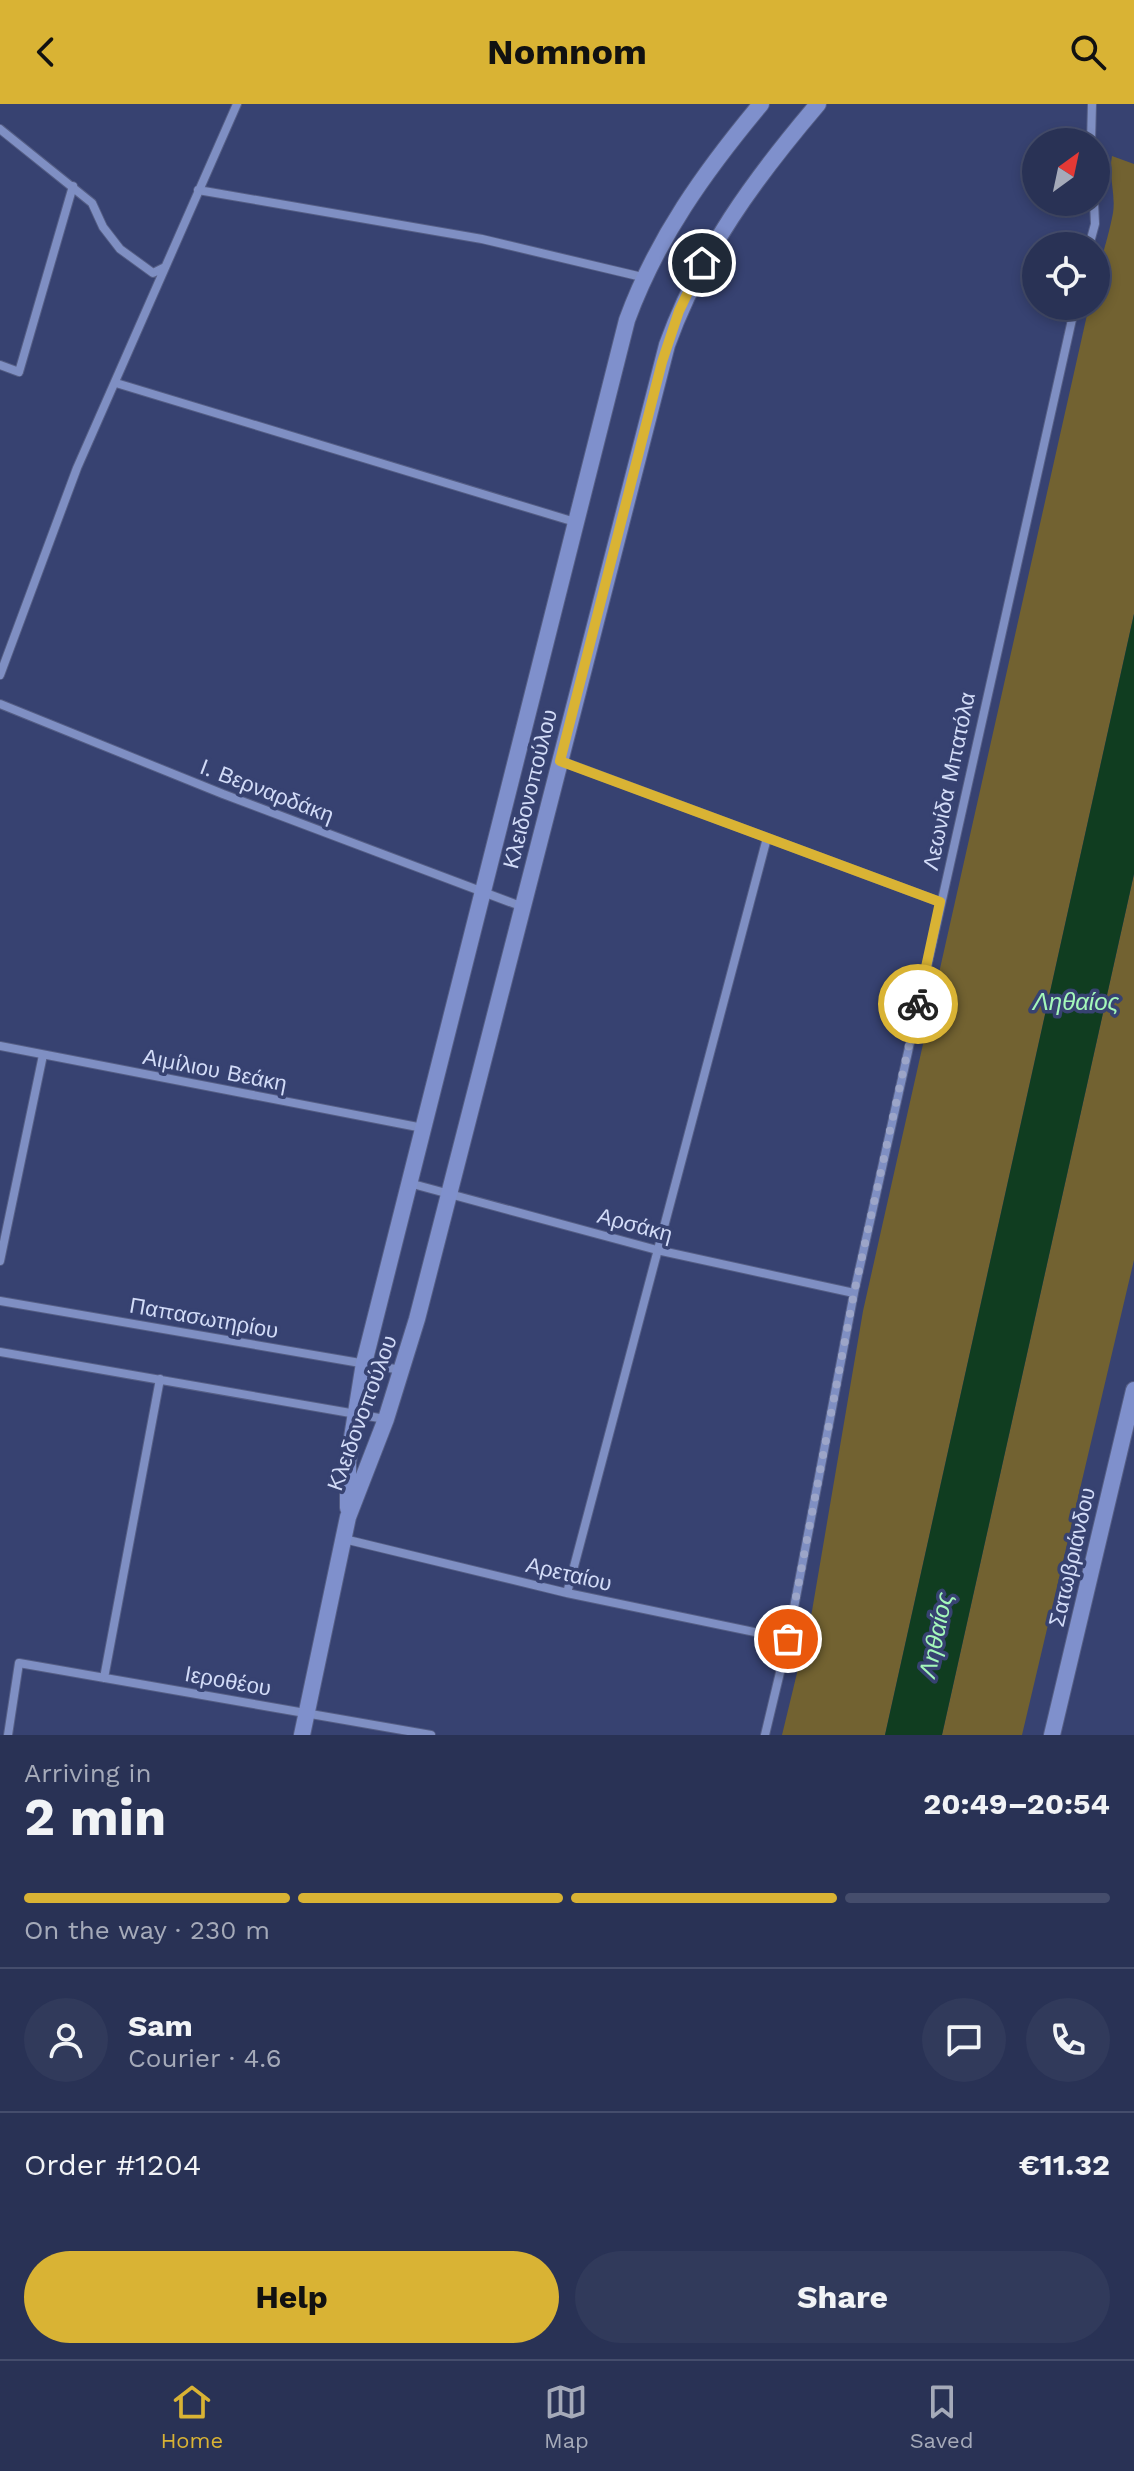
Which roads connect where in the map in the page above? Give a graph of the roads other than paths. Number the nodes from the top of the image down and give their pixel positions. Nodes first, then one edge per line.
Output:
1 (237, 104) edge
2 (761, 104) edge
3 (818, 104) edge
4 (1092, 104) edge
5 (1091, 128) edge
6 (0, 129) edge
7 (73, 186) junction
8 (198, 190) junction
9 (166, 266) junction
10 (642, 277) junction
11 (1072, 320) edge
12 (0, 365) edge
13 (116, 383) junction
14 (575, 522) junction
15 (0, 675) edge
16 (0, 704) edge
17 (560, 761) junction
18 (767, 838) junction
19 (481, 891) junction
20 (940, 902) junction
21 (523, 907) junction
22 (0, 1046) edge
23 (43, 1055) junction
24 (423, 1128) junction
25 (408, 1183) junction
26 (450, 1194) junction
27 (657, 1250) junction
28 (0, 1261) edge
29 (854, 1293) junction
30 (0, 1301) edge
31 (0, 1352) edge
32 (364, 1363) junction
33 (402, 1370) junction
34 (160, 1379) junction
35 (1134, 1390) edge
36 (355, 1413) junction
37 (386, 1419) junction
38 (348, 1517) junction
39 (342, 1539) junction
40 (567, 1593) junction
41 (788, 1639) junction
42 (104, 1678) junction
43 (306, 1713) junction
44 (8, 1735) edge
45 (302, 1735) edge
46 (431, 1735) edge
47 (765, 1735) edge
48 (1052, 1735) edge

1 - 8 street
2 - 10 street, Κλειδονοπούλου
3 - 17 street, Κλειδονοπούλου
4 - 5 street
6 - 7 street
7 - 9 street
7 - 12 street
8 - 9 street
8 - 10 street
9 - 13 street
10 - 14 street, Κλειδονοπούλου
11 - 20 street, Λεωνίδα Μπατόλα
13 - 14 street
13 - 15 street
14 - 19 street, Κλειδονοπούλου
16 - 19 street, Ι. Βερναρδάκη
17 - 18 street
17 - 21 street, Κλειδονοπούλου
18 - 20 street
18 - 27 street
19 - 21 street, Ι. Βερναρδάκη
19 - 24 street, Κλειδονοπούλου
20 - 29 street, Λεωνίδα Μπατόλα
21 - 26 street, Κλειδονοπούλου
22 - 23 street, Αιμίλιου Βεάκη
23 - 24 street, Αιμίλιου Βεάκη
23 - 28 street
24 - 25 street, Κλειδονοπούλου
25 - 26 street, Αρσάκη
25 - 32 street, Κλειδονοπούλου
26 - 27 street, Αρσάκη
26 - 33 street, Κλειδονοπούλου
27 - 29 street, Αρσάκη
27 - 40 street
29 - 41 street, Λεωνίδα Μπατόλα
30 - 32 street, Παπασωτηρίου
31 - 34 street
32 - 33 street, Παπασωτηρίου
32 - 36 street, Κλειδονοπούλου
33 - 37 street, Κλειδονοπούλου
34 - 36 street
34 - 42 street
35 - 48 street, Σατωβριάνδου
36 - 37 street
36 - 38 street, Κλειδονοπούλου
37 - 38 street, Κλειδονοπούλου
38 - 39 street, Κλειδονοπούλου
39 - 40 street, Αρεταίου
39 - 43 street, Κλειδονοπούλου
40 - 41 street, Αρεταίου
41 - 47 street, Λεωνίδα Μπατόλα
42 - 43 street, Ιεροθέου
42 - 44 street, Ιεροθέου
43 - 45 street, Κλειδονοπούλου
43 - 46 street, Ιεροθέου

